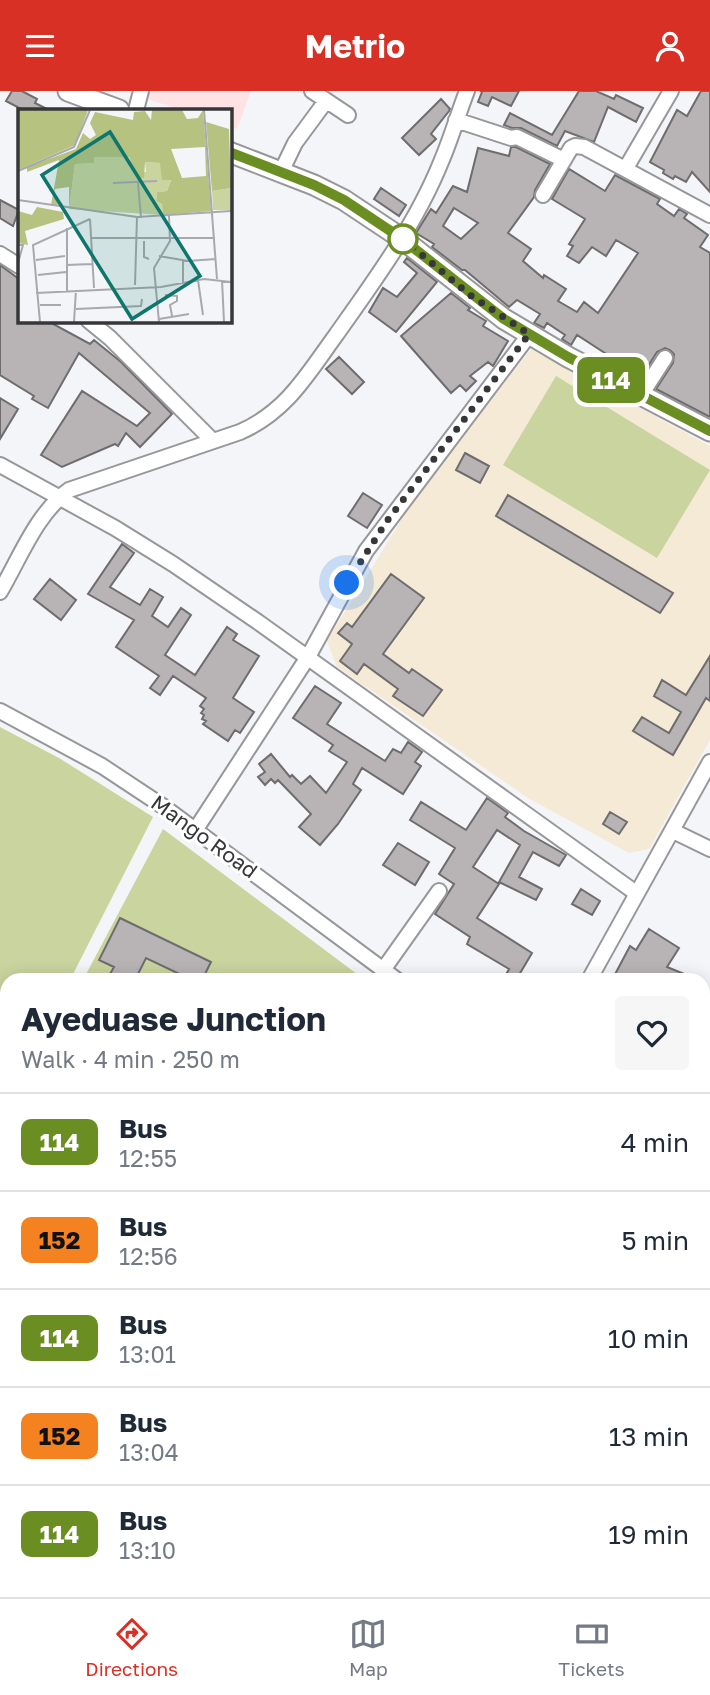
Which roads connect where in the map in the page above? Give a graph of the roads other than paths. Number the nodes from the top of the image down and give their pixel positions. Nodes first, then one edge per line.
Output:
1 (68, 91) edge
2 (141, 91) edge
3 (312, 91) edge
4 (467, 91) edge
5 (671, 91) edge
6 (326, 101) junction
7 (116, 109) edge
8 (136, 109) edge
9 (348, 115) dead end
10 (456, 120) junction
11 (231, 153) edge
12 (564, 160) junction
13 (626, 168) junction
14 (281, 172) junction
15 (543, 195) dead end
16 (710, 215) edge
17 (401, 238) junction
18 (0, 254) edge
19 (18, 264) edge
20 (90, 322) edge
21 (529, 334) junction
22 (665, 358) dead end
23 (641, 395) junction
24 (710, 431) edge
25 (213, 441) junction
26 (0, 465) edge
27 (59, 498) junction
28 (0, 592) edge
29 (308, 657) junction
30 (0, 711) edge
31 (710, 762) edge
32 (196, 829) junction
33 (673, 831) junction
34 (710, 849) edge
35 (439, 891) dead end
36 (635, 893) junction
37 (383, 970) junction
38 (387, 973) edge
39 (593, 973) edge

1 - 7 street
2 - 8 street
3 - 6 street
4 - 10 street
5 - 13 street
6 - 9 street
6 - 14 street
10 - 12 street
10 - 17 street
11 - 14 street
12 - 13 street
12 - 15 street
13 - 16 street
14 - 17 street
17 - 21 street
17 - 25 street
18 - 19 street
20 - 25 street
21 - 23 street
21 - 29 street
22 - 23 street
23 - 24 street
25 - 27 street
26 - 27 street
27 - 28 street
27 - 29 street
29 - 32 street
29 - 36 street
30 - 32 street, Mango Road
31 - 33 street
32 - 37 street, Mango Road
33 - 34 street
33 - 36 street
35 - 37 street
36 - 39 street
37 - 38 street, Mango Road

